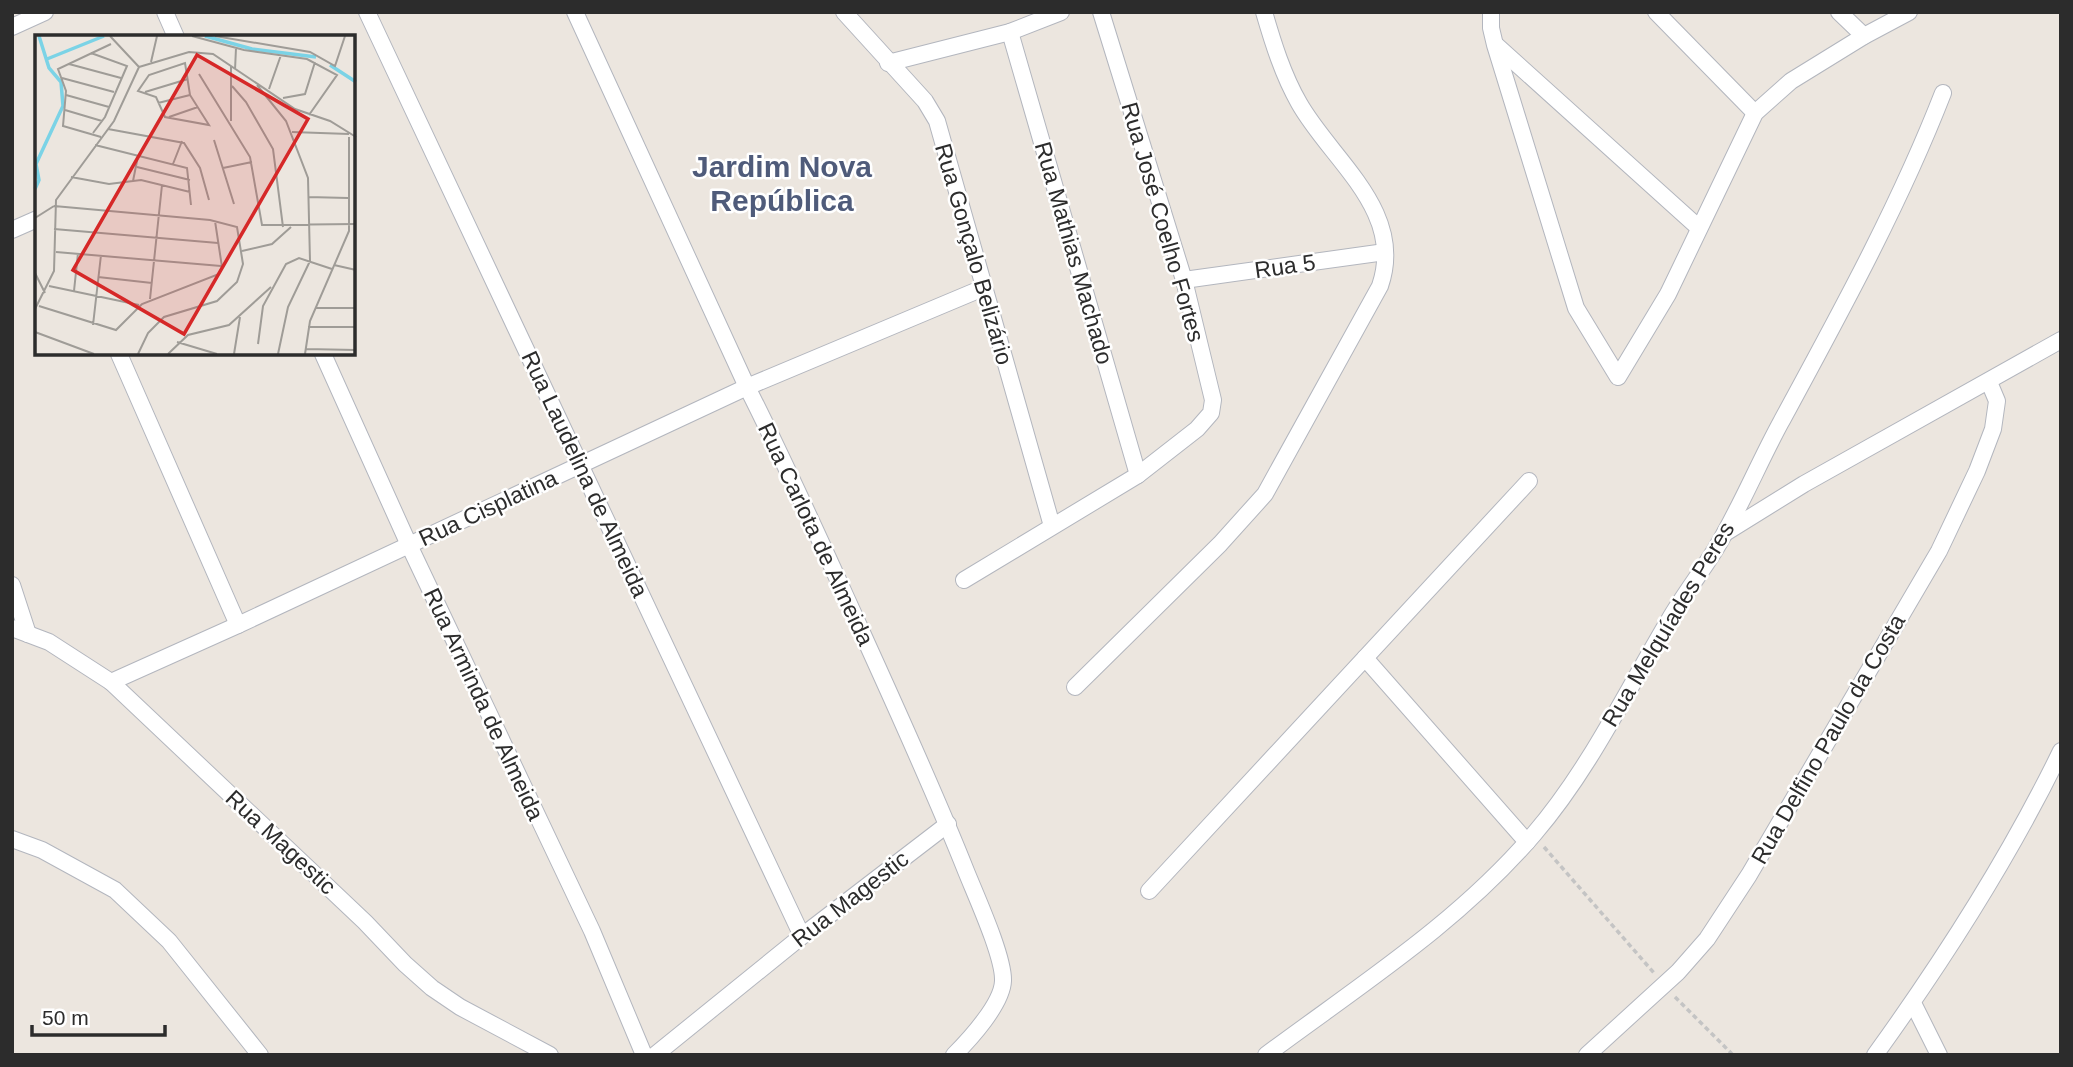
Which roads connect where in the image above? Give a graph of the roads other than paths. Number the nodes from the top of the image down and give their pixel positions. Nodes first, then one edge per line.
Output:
1 (46, 12) edge
2 (165, 12) edge
3 (368, 12) edge
4 (575, 12) edge
5 (844, 12) edge
6 (1060, 12) edge
7 (1101, 12) edge
8 (1264, 12) edge
9 (1491, 12) edge
10 (1656, 12) edge
11 (1839, 12) edge
12 (1909, 12) edge
13 (12, 27) edge
14 (1010, 32) junction
15 (175, 35) edge
16 (1864, 36) junction
17 (1495, 45) junction
18 (888, 63) junction
19 (1943, 93) dead end
20 (1755, 113) junction
21 (35, 220) edge
22 (1699, 228) junction
23 (12, 230) edge
24 (1385, 252) junction
25 (1184, 280) junction
26 (983, 288) junction
27 (2061, 340) edge
28 (119, 355) edge
29 (323, 355) edge
30 (1989, 382) junction
31 (747, 387) junction
32 (580, 464) junction
33 (1139, 475) junction
34 (1529, 481) dead end
35 (1052, 526) junction
36 (1723, 534) junction
37 (410, 545) junction
38 (964, 580) dead end
39 (12, 585) edge
40 (239, 625) junction
41 (20, 631) edge
42 (1365, 658) junction
43 (111, 682) junction
44 (1075, 687) dead end
45 (2061, 751) edge
46 (948, 824) junction
47 (1530, 838) junction
48 (12, 839) edge
49 (1149, 891) dead end
50 (802, 936) junction
51 (1913, 1003) junction
52 (260, 1055) edge
53 (550, 1055) edge
54 (644, 1055) edge
55 (655, 1055) edge
56 (954, 1055) edge
57 (1266, 1055) edge
58 (1587, 1055) edge
59 (1875, 1055) edge
60 (1939, 1055) edge

1 - 13 street
2 - 15 street
3 - 32 street, Rua Laudelina de Almeida
4 - 31 street, Rua Carlota de Almeida
5 - 18 street, Rua Gonçalo Belizário
6 - 14 street
7 - 25 street, Rua José Coelho Fortes
8 - 24 street
9 - 17 street
10 - 20 street
11 - 16 street
12 - 16 street
14 - 18 street
14 - 33 street, Rua Mathias Machado
16 - 20 street
17 - 22 street
17 - 22 street
18 - 26 street, Rua Gonçalo Belizário
19 - 36 street, Rua Melquíades Peres
20 - 22 street
21 - 23 street
24 - 25 street, Rua 5
24 - 44 street
25 - 33 street, Rua José Coelho Fortes
26 - 31 street, Rua Cisplatina
26 - 35 street, Rua Gonçalo Belizário
27 - 30 street
28 - 40 street
29 - 37 street, Rua Arminda de Almeida
30 - 36 street
30 - 58 street, Rua Delfino Paulo da Costa
31 - 32 street, Rua Cisplatina
31 - 46 street, Rua Carlota de Almeida
32 - 37 street, Rua Cisplatina
32 - 50 street, Rua Laudelina de Almeida
33 - 35 street
34 - 42 street
35 - 38 street
36 - 47 street, Rua Melquíades Peres
37 - 40 street, Rua Cisplatina
37 - 54 street, Rua Arminda de Almeida
39 - 41 street
40 - 43 street, Rua Cisplatina
41 - 43 street, Rua Magestic
42 - 47 street
42 - 49 street
43 - 53 street, Rua Magestic
45 - 51 street
46 - 50 street, Rua Magestic
46 - 56 street, Rua Carlota de Almeida
47 - 57 street, Rua Melquíades Peres
48 - 52 street
50 - 55 street, Rua Magestic
51 - 59 street
51 - 60 street

